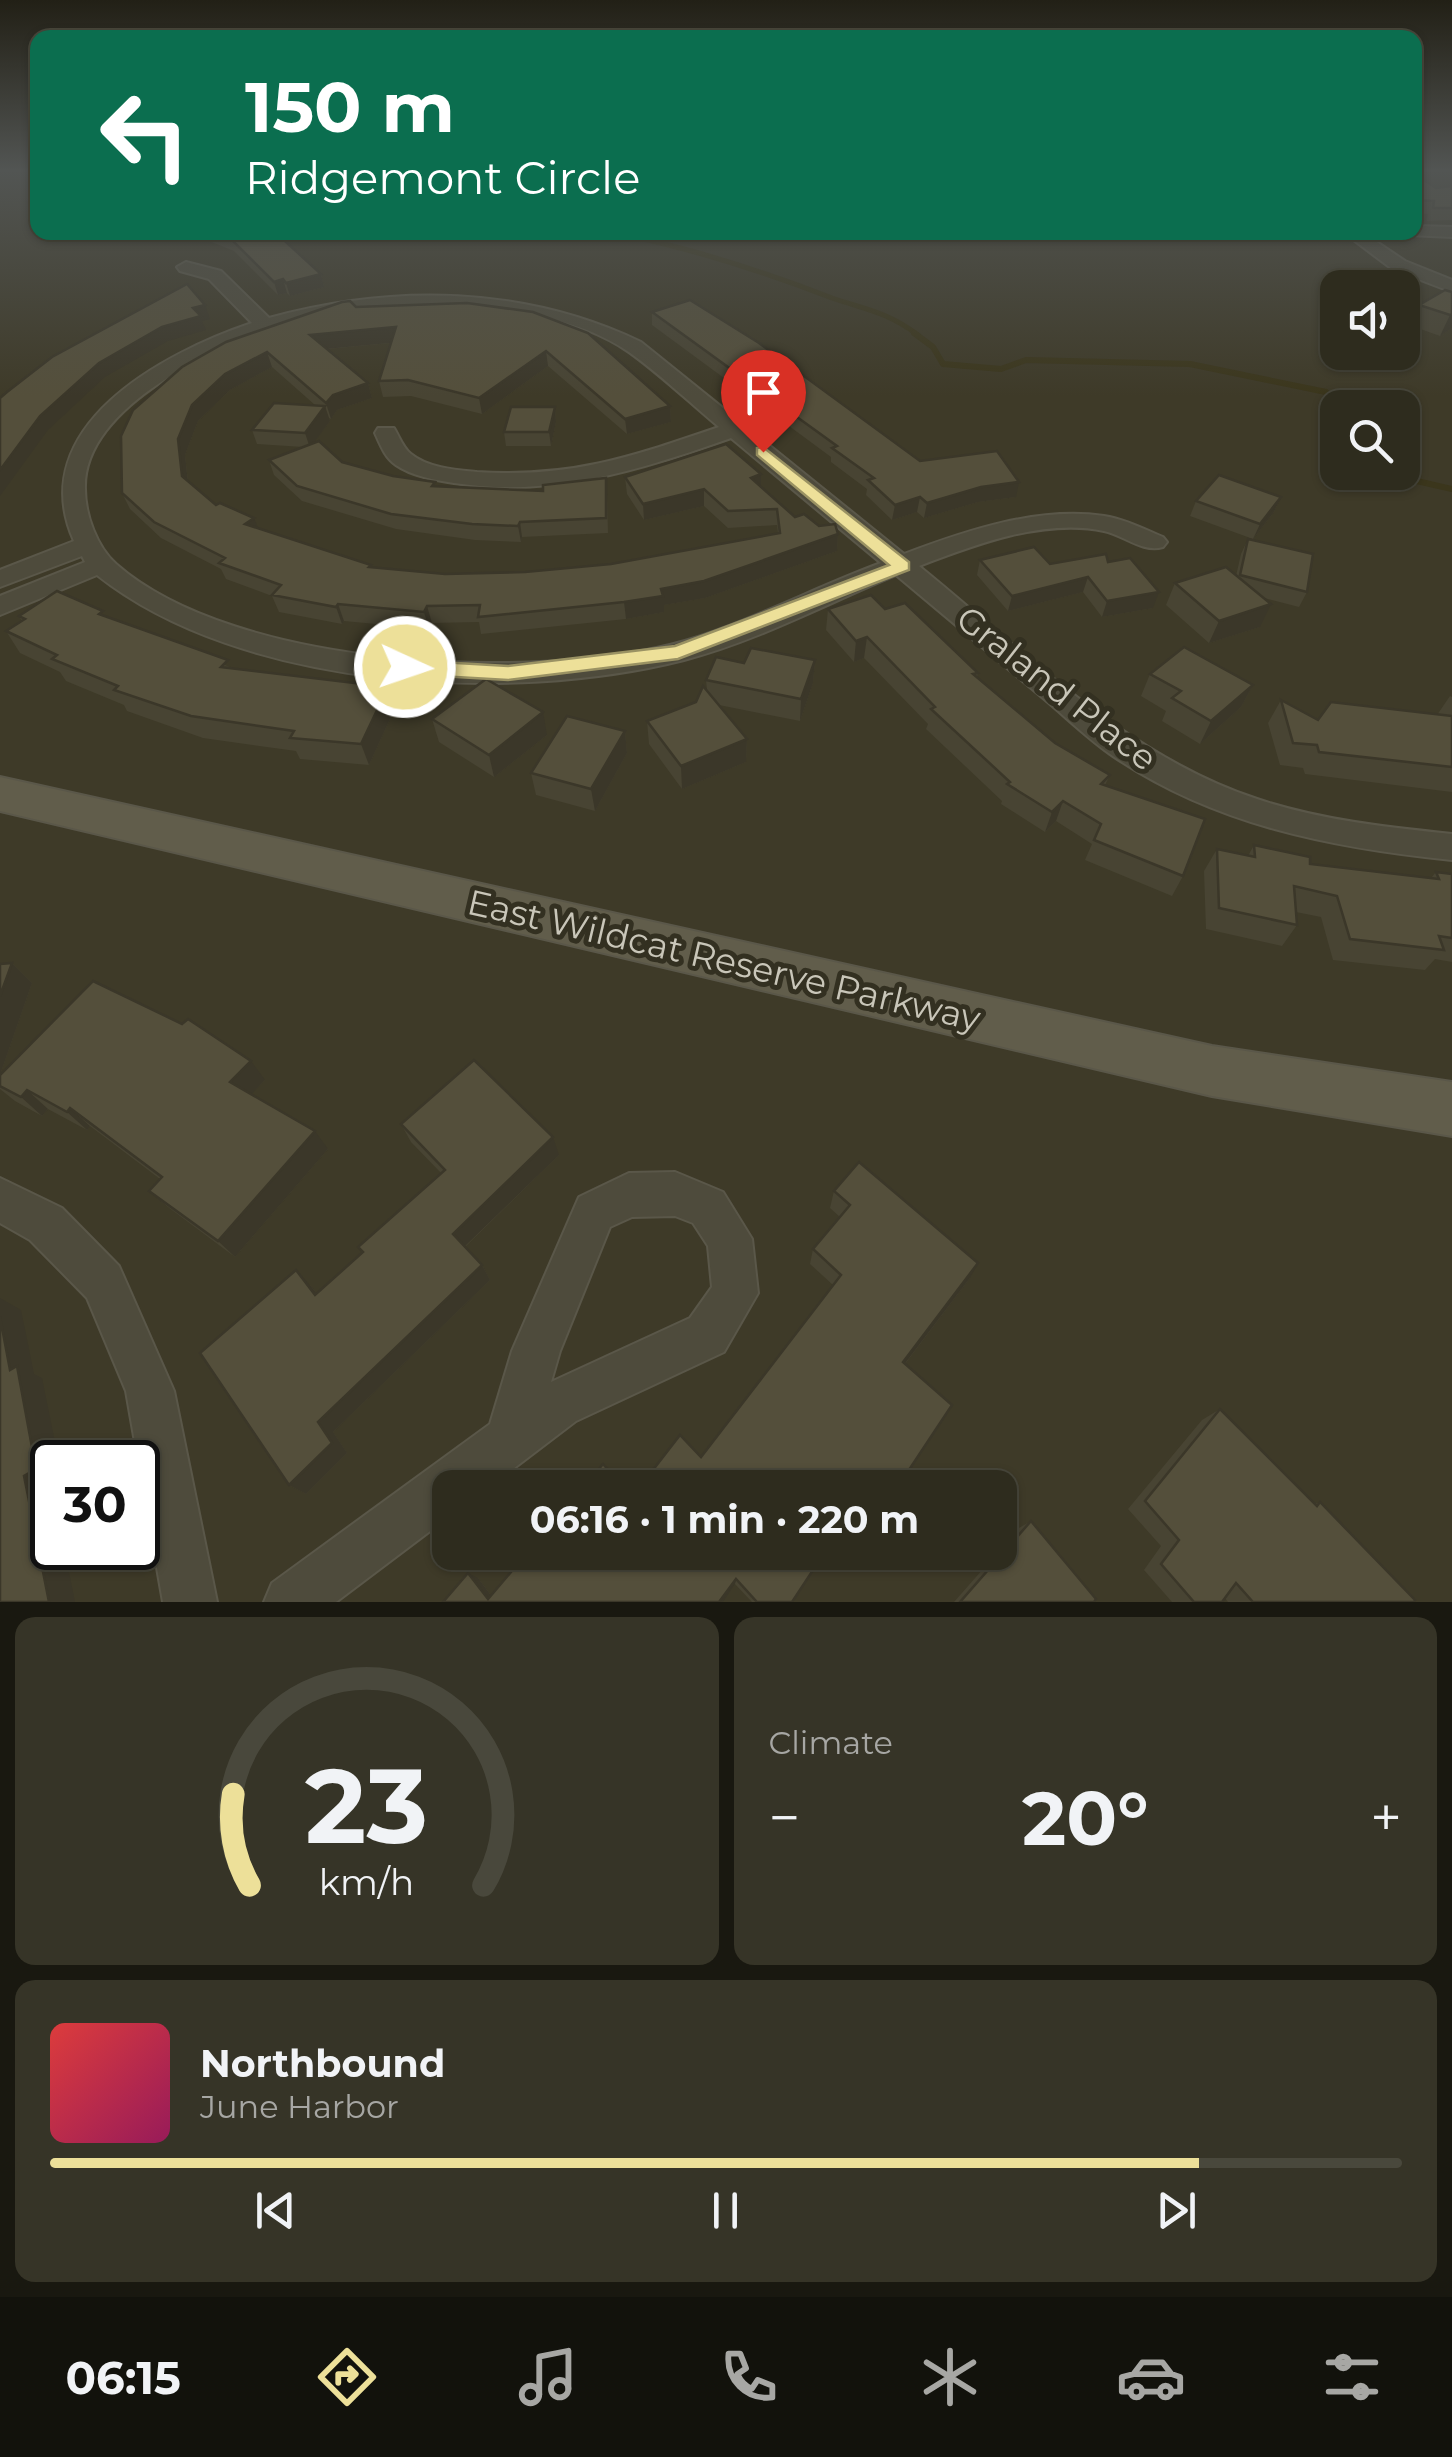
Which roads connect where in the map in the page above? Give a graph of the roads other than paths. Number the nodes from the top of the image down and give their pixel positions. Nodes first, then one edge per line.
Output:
1 (1366, 246) edge
2 (186, 267) dead end
3 (1452, 286) edge
4 (266, 325) junction
5 (735, 429) junction
6 (386, 432) dead end
7 (1154, 542) dead end
8 (94, 555) junction
9 (902, 566) junction
10 (0, 579) edge
11 (0, 606) edge
12 (0, 794) edge
13 (1452, 847) edge
14 (1452, 1110) edge
15 (0, 1200) edge
16 (510, 1442) junction
17 (190, 1602) edge
18 (291, 1602) edge

1 - 3 street
2 - 4 street
4 - 5 street, Graland Place
4 - 8 street, Graland Place
5 - 6 street
5 - 9 street, Graland Place
7 - 9 street
8 - 9 street
8 - 10 street
8 - 11 street
9 - 13 street, Graland Place
12 - 14 main road, East Wildcat Reserve Parkway
15 - 17 street
16 - 16 street
16 - 18 street

